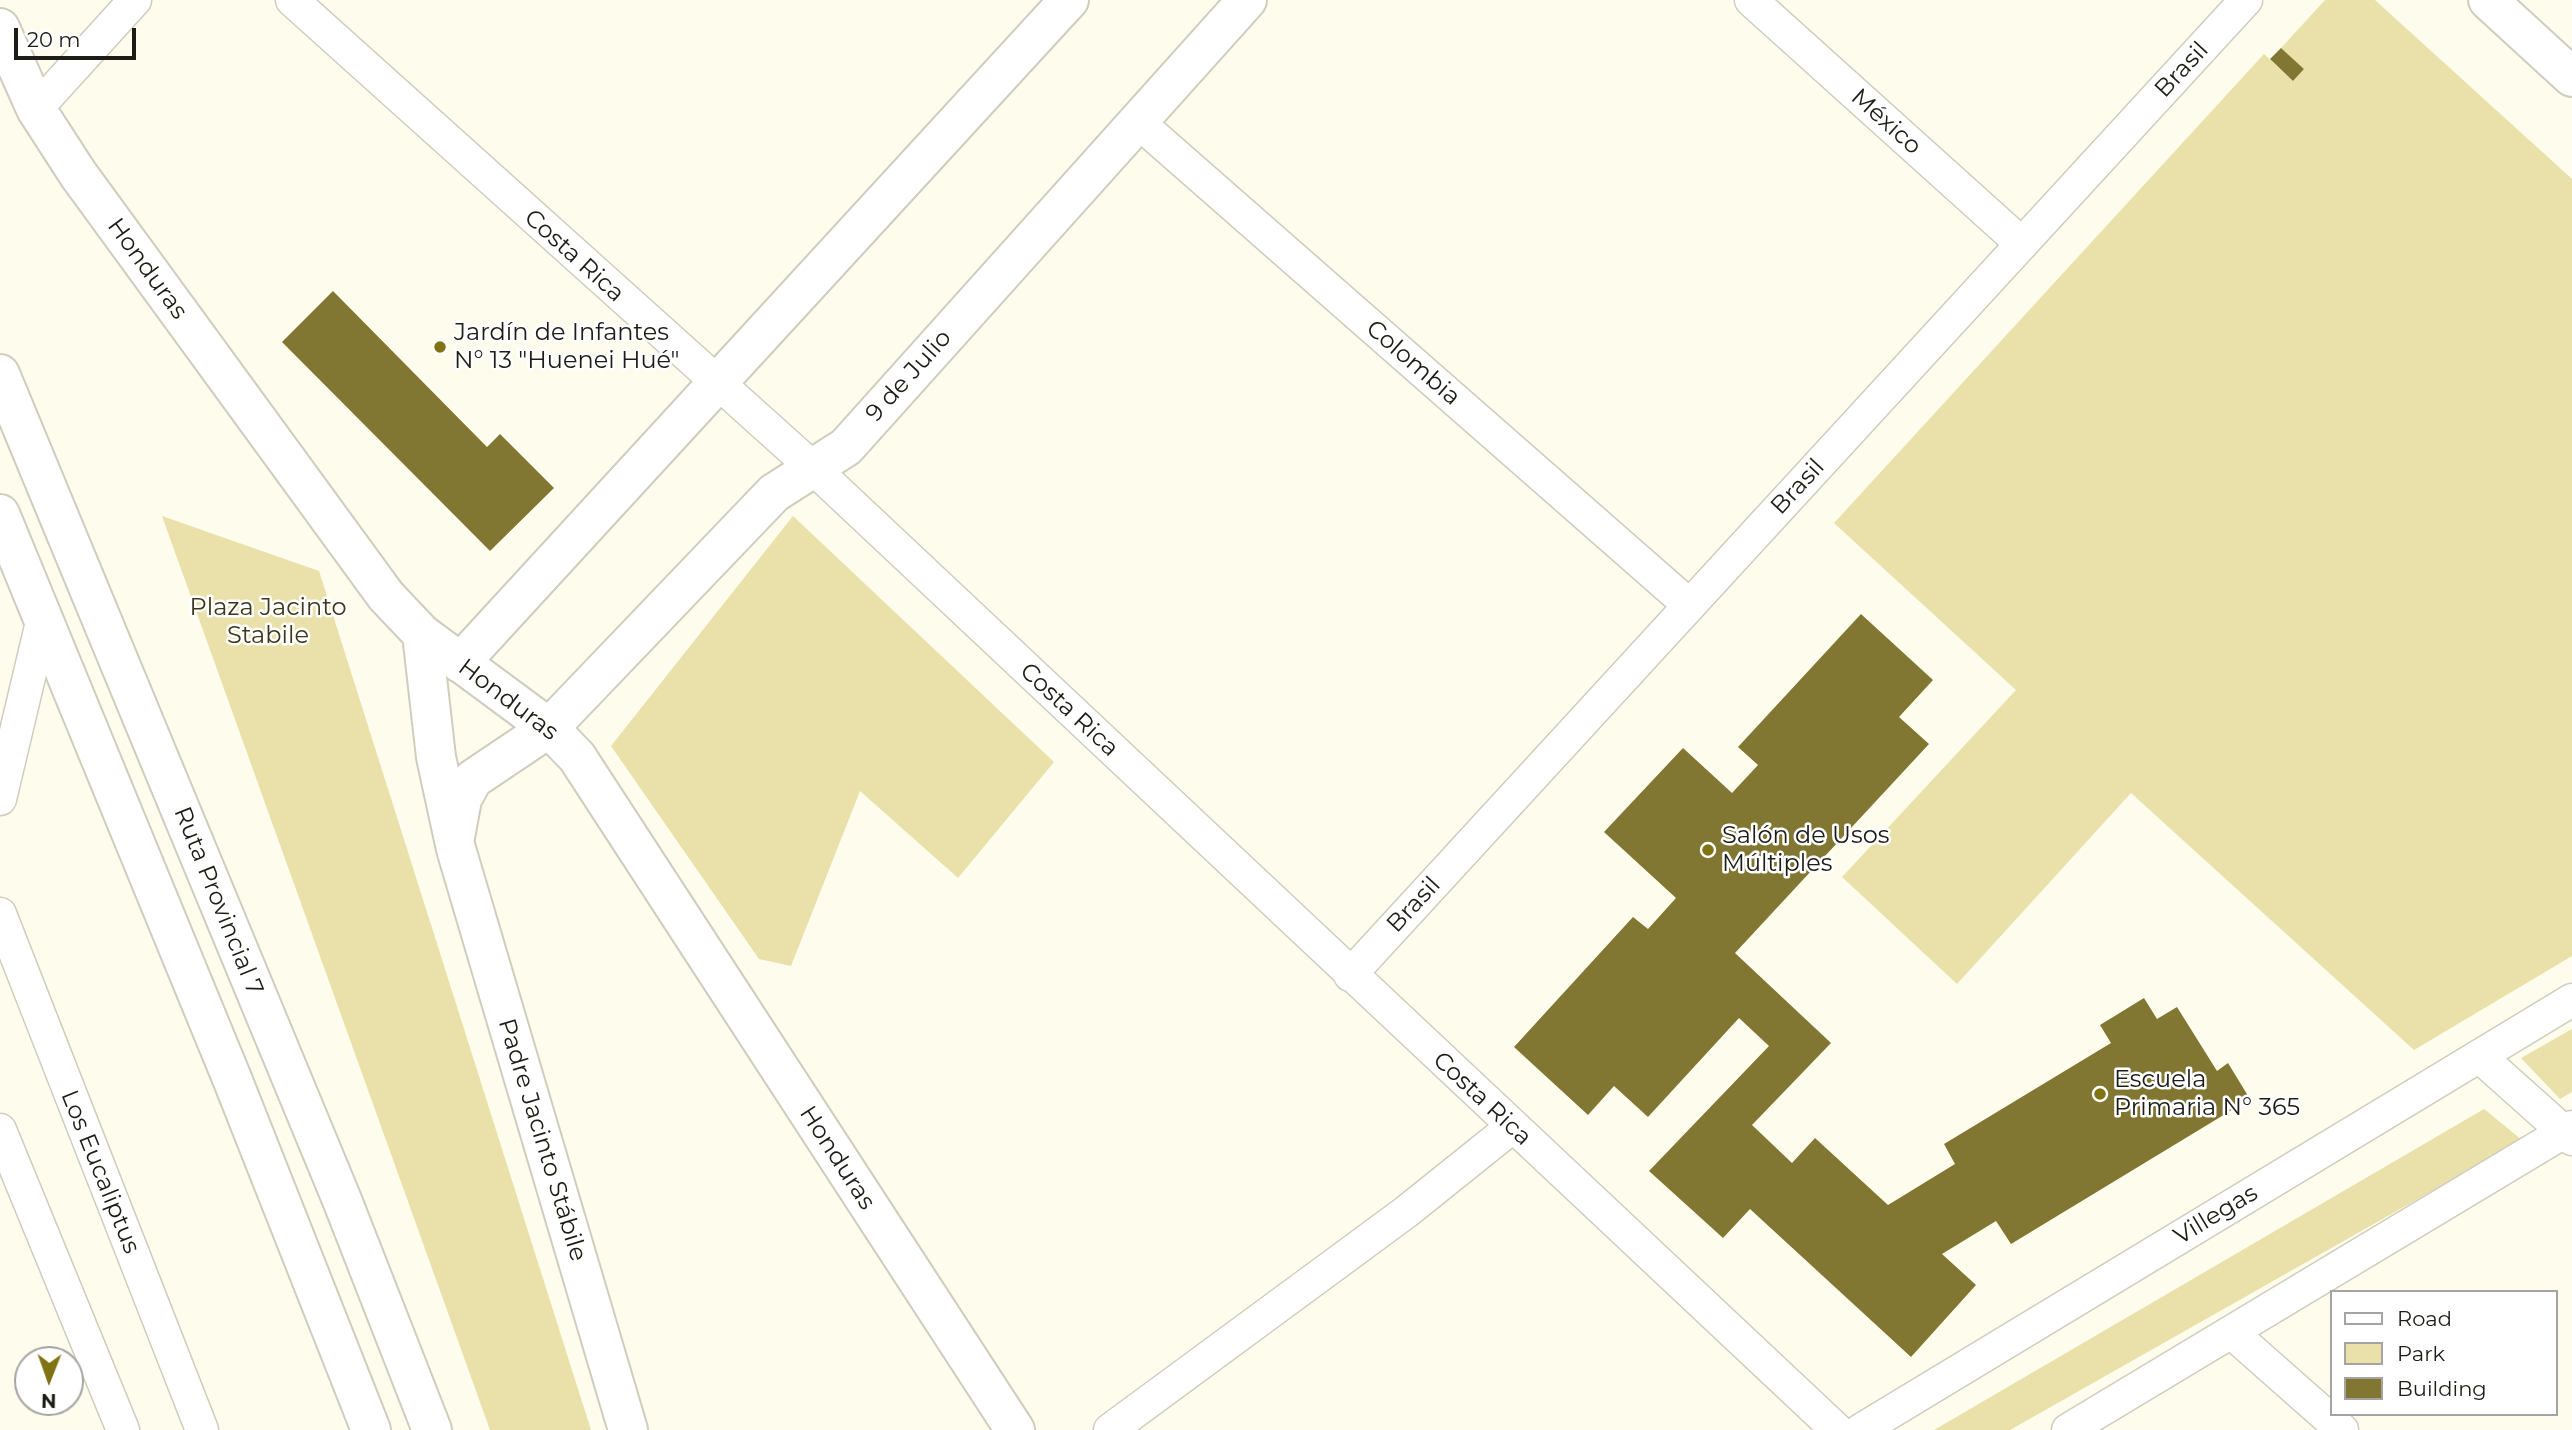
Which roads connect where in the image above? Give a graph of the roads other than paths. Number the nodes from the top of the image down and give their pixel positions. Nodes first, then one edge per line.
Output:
1 (135, 0) edge
2 (292, 0) edge
3 (1069, 0) edge
4 (1247, 0) edge
5 (1751, 0) edge
6 (2246, 0) edge
7 (2488, 0) edge
8 (0, 28) edge
9 (2572, 77) edge
10 (36, 109) junction
11 (1137, 121) junction
12 (2022, 244) junction
13 (0, 374) edge
14 (716, 384) junction
15 (813, 468) junction
16 (0, 513) edge
17 (1689, 606) junction
18 (43, 618) junction
19 (422, 634) junction
20 (460, 663) junction
21 (549, 728) junction
22 (0, 799) edge
23 (456, 849) junction
24 (0, 914) edge
25 (1350, 975) junction
26 (2572, 1000) edge
27 (2479, 1056) junction
28 (1512, 1127) junction
29 (0, 1130) edge
30 (2569, 1132) edge
31 (2231, 1332) junction
32 (122, 1430) edge
33 (202, 1430) edge
34 (371, 1430) edge
35 (432, 1430) edge
36 (628, 1430) edge
37 (1014, 1430) edge
38 (1110, 1430) edge
39 (1838, 1430) edge
40 (1861, 1430) edge
41 (2068, 1430) edge
42 (2342, 1430) edge

1 - 10 street
2 - 14 street, Costa Rica
3 - 14 main road
4 - 11 main road, 9 de Julio
5 - 12 street, México
6 - 12 street, Brasil
7 - 9 main road
8 - 10 main road, Honduras
10 - 19 main road, Honduras
11 - 15 main road, 9 de Julio
11 - 17 street, Colombia
12 - 17 street, Brasil
13 - 35 main road, Ruta Provincial 7
14 - 15 street, Costa Rica
14 - 20 main road
15 - 21 main road, 9 de Julio
15 - 25 street, Costa Rica
16 - 18 main road
17 - 25 street, Brasil
18 - 22 street
18 - 34 main road
19 - 20 main road, Honduras
19 - 23 main road, Padre Jacinto Stábile
20 - 21 main road, Honduras
21 - 23 main road, Padre Jacinto Stábile
21 - 37 main road, Honduras
23 - 36 main road, Padre Jacinto Stábile
24 - 33 street, Los Eucaliptus
25 - 28 street, Costa Rica
26 - 27 street, Villegas
27 - 30 street
27 - 40 street, Villegas
28 - 38 street
28 - 39 street, Costa Rica
29 - 32 street
30 - 31 street
31 - 41 street
31 - 42 street

